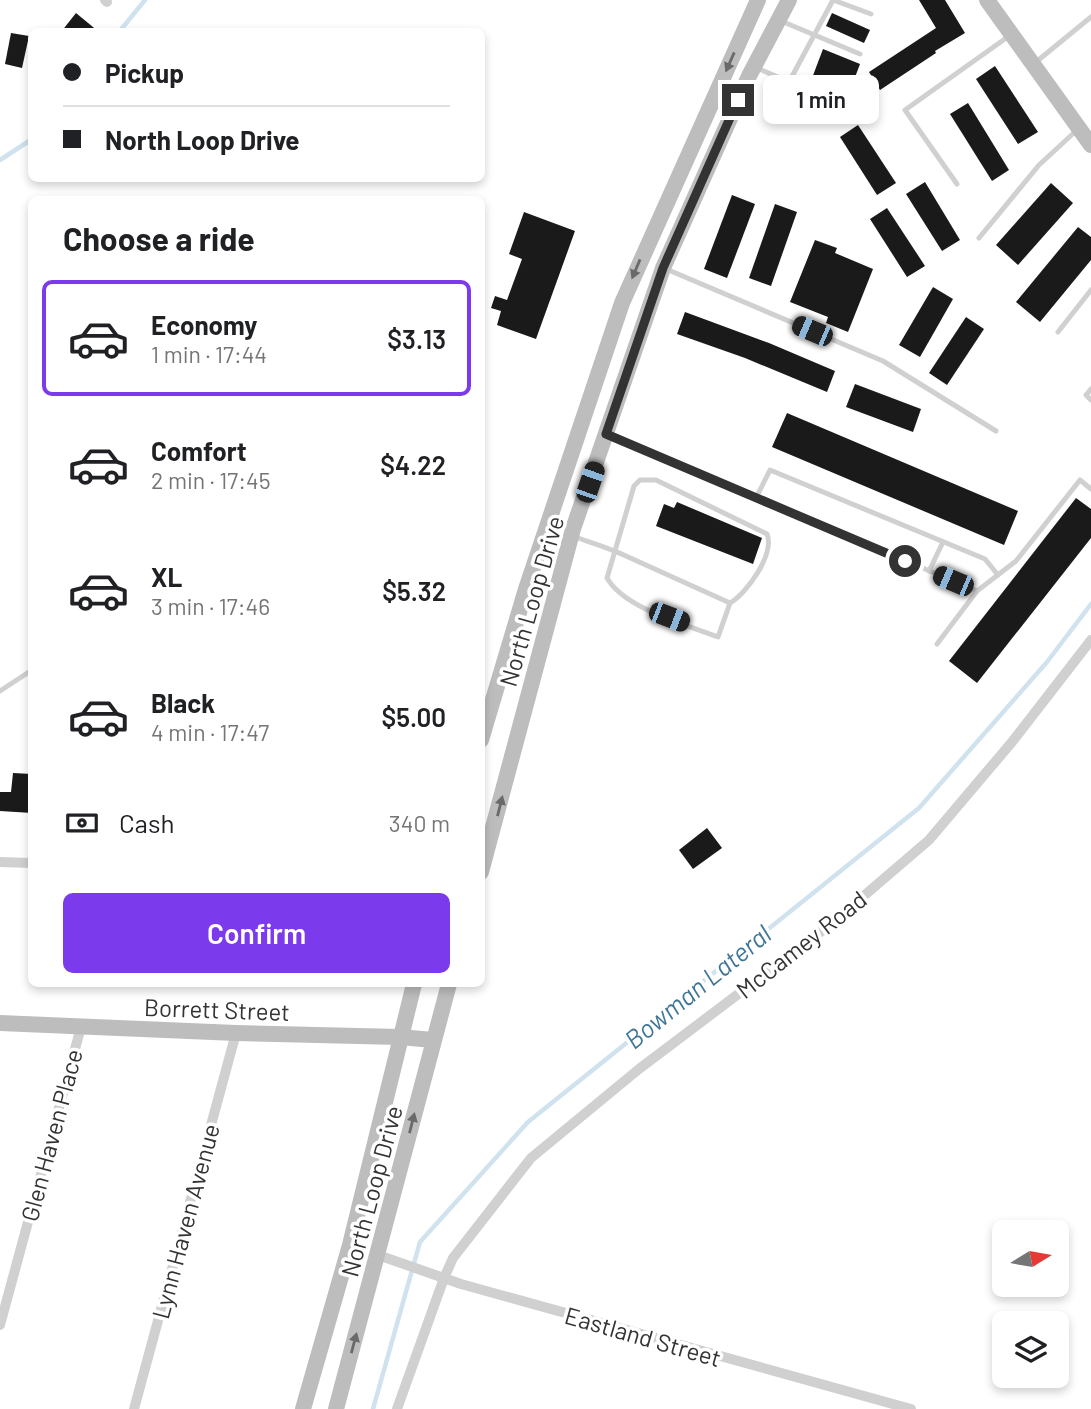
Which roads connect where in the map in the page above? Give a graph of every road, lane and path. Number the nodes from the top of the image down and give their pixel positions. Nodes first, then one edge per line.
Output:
1 (758, 0) edge
2 (789, 0) edge
3 (987, 0) edge
4 (871, 14) dead end
5 (1091, 17) edge
6 (779, 20) junction
7 (1012, 34) junction
8 (814, 35) junction
9 (860, 54) dead end
10 (1034, 64) junction
11 (754, 66) junction
12 (789, 82) junction
13 (830, 121) dead end
14 (1079, 128) junction
15 (1091, 145) edge
16 (957, 184) dead end
17 (979, 238) dead end
18 (663, 268) junction
19 (1091, 290) edge
20 (1058, 332) dead end
21 (1091, 389) edge
22 (1091, 400) edge
23 (996, 431) dead end
24 (606, 434) junction
25 (1091, 489) edge
26 (756, 498) junction
27 (572, 536) junction
28 (943, 542) junction
29 (614, 551) junction
30 (929, 571) junction
31 (998, 575) junction
32 (977, 591) junction
33 (730, 603) junction
34 (1091, 640) edge
35 (510, 641) junction
36 (937, 644) dead end
37 (538, 654) junction
38 (28, 673) edge
39 (0, 691) edge
40 (485, 726) edge
41 (485, 857) edge
42 (0, 862) edge
43 (28, 863) edge
44 (413, 987) edge
45 (448, 987) edge
46 (0, 1023) edge
47 (80, 1027) junction
48 (236, 1033) junction
49 (400, 1037) junction
50 (433, 1040) junction
51 (378, 1255) junction
52 (439, 1277) junction
53 (0, 1325) edge
54 (134, 1409) edge
55 (303, 1409) edge
56 (336, 1409) edge
57 (397, 1409) edge
58 (911, 1409) edge

1 -> 35 main road, North Loop Drive
2 - 6 main road, North Loop Drive
3 - 7 main road
4 - 8 lane
5 - 10 lane
6 - 8 lane
6 - 11 main road, North Loop Drive
7 - 10 main road
7 - 16 lane
8 - 9 lane
8 - 12 lane
10 - 14 main road
11 - 12 lane
11 - 18 main road, North Loop Drive
12 - 13 lane
14 - 15 main road
14 - 17 lane
18 - 23 lane
18 - 24 main road, North Loop Drive
19 - 20 lane
21 - 22 lane
24 - 26 lane
24 - 27 main road, North Loop Drive
25 - 31 lane
26 - 28 lane
26 - 30 lane
27 - 29 lane
27 - 37 main road, North Loop Drive
28 - 30 lane
28 - 31 lane
29 - 33 lane
29 - 33 lane
29 - 33 lane
30 - 32 lane
31 - 32 lane
32 - 36 lane
34 - 52 street, McCamey Road
35 - 37 main road
35 - 40 main road, North Loop Drive
41 -> 37 main road, North Loop Drive
38 - 39 lane
42 - 43 street
44 - 49 main road, North Loop Drive
45 - 50 main road, North Loop Drive
46 - 47 main road, Borrett Street
47 - 48 main road, Borrett Street
47 - 53 street, Glen Haven Place
48 - 49 main road, Borrett Street
48 - 54 street, Lynn Haven Avenue
49 - 50 main road, Borrett Street
49 - 55 main road, North Loop Drive
51 -> 50 main road, North Loop Drive
51 - 52 street, Eastland Street
56 -> 51 main road, North Loop Drive
52 - 57 street, McCamey Road
52 - 58 street, Eastland Street

